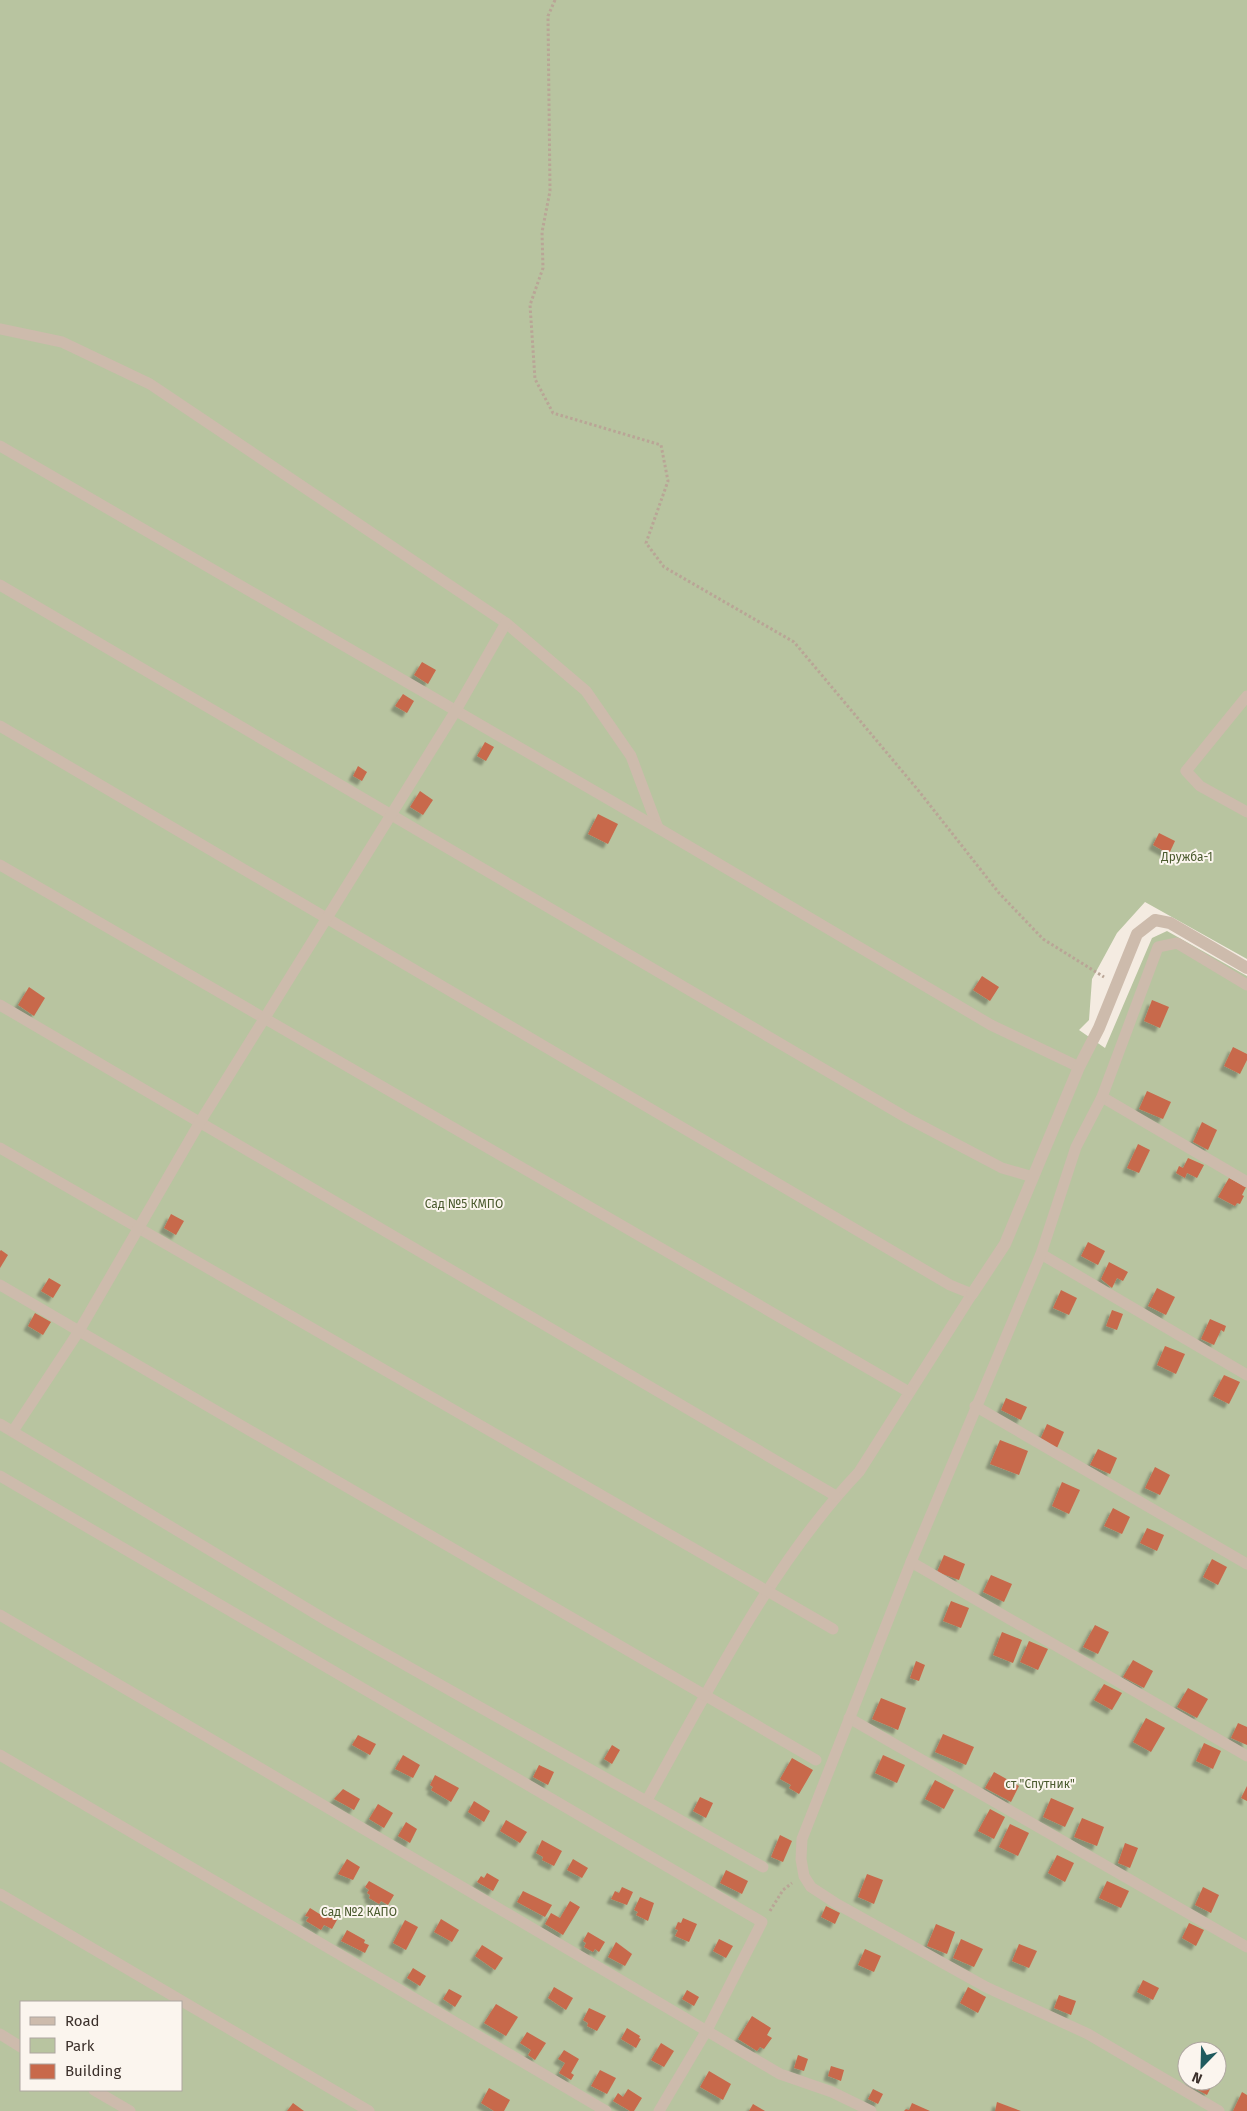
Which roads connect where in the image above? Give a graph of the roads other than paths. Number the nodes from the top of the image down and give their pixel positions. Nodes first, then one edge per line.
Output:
1 (0, 329) edge
2 (0, 446) edge
3 (0, 585) edge
4 (506, 623) junction
5 (1247, 696) edge
6 (455, 712) junction
7 (0, 726) edge
8 (1247, 812) edge
9 (390, 815) junction
10 (658, 828) junction
11 (0, 865) edge
12 (328, 919) junction
13 (1247, 968) edge
14 (1247, 985) edge
15 (0, 1005) edge
16 (264, 1019) junction
17 (1079, 1067) junction
18 (1102, 1097) junction
19 (200, 1122) junction
20 (0, 1148) edge
21 (1033, 1177) junction
22 (1247, 1182) edge
23 (138, 1229) junction
24 (1041, 1254) junction
25 (0, 1285) edge
26 (972, 1294) junction
27 (79, 1331) junction
28 (1247, 1374) edge
29 (909, 1392) junction
30 (975, 1406) junction
31 (0, 1424) edge
32 (14, 1431) junction
33 (0, 1476) edge
34 (836, 1496) junction
35 (911, 1562) junction
36 (1247, 1564) edge
37 (767, 1592) junction
38 (0, 1615) edge
39 (833, 1629) dead end
40 (705, 1696) junction
41 (849, 1718) junction
42 (0, 1755) edge
43 (1247, 1756) edge
44 (816, 1760) dead end
45 (647, 1800) junction
46 (763, 1867) dead end
47 (0, 1894) edge
48 (1247, 1947) edge
49 (182, 2001) edge
50 (182, 2001) edge
51 (707, 2030) junction
52 (0, 2034) edge
53 (20, 2046) edge
54 (96, 2091) edge
55 (130, 2111) edge
56 (369, 2111) edge
57 (606, 2111) edge
58 (659, 2111) edge
59 (871, 2111) edge
60 (1219, 2111) edge

1 - 4 lane
2 - 6 lane
3 - 9 lane
4 - 6 lane
4 - 10 lane
5 - 8 lane
6 - 9 lane
6 - 10 lane
7 - 12 lane
9 - 12 lane
9 - 21 lane
10 - 17 lane
11 - 16 lane
12 - 16 lane
12 - 26 lane
13 - 17 street
14 - 18 lane
15 - 19 lane
16 - 19 lane
16 - 29 lane
17 - 21 street
18 - 22 lane
18 - 24 lane
19 - 23 lane
19 - 34 lane
20 - 23 lane
21 - 26 street
23 - 27 lane
23 - 37 lane
24 - 28 lane
24 - 30 lane
25 - 27 lane
26 - 29 lane
27 - 32 lane
27 - 40 lane
29 - 34 lane
30 - 35 lane
30 - 36 lane
31 - 32 lane
32 - 45 lane
33 - 51 lane
34 - 37 lane
35 - 41 lane
35 - 43 lane
37 - 39 lane
37 - 40 lane
38 - 51 lane
40 - 44 lane
40 - 45 lane
41 - 48 lane
41 - 60 lane
42 - 57 lane
45 - 46 lane
47 - 50 lane
49 - 56 lane
51 - 58 lane
51 - 59 lane
52 - 53 lane
54 - 55 lane

